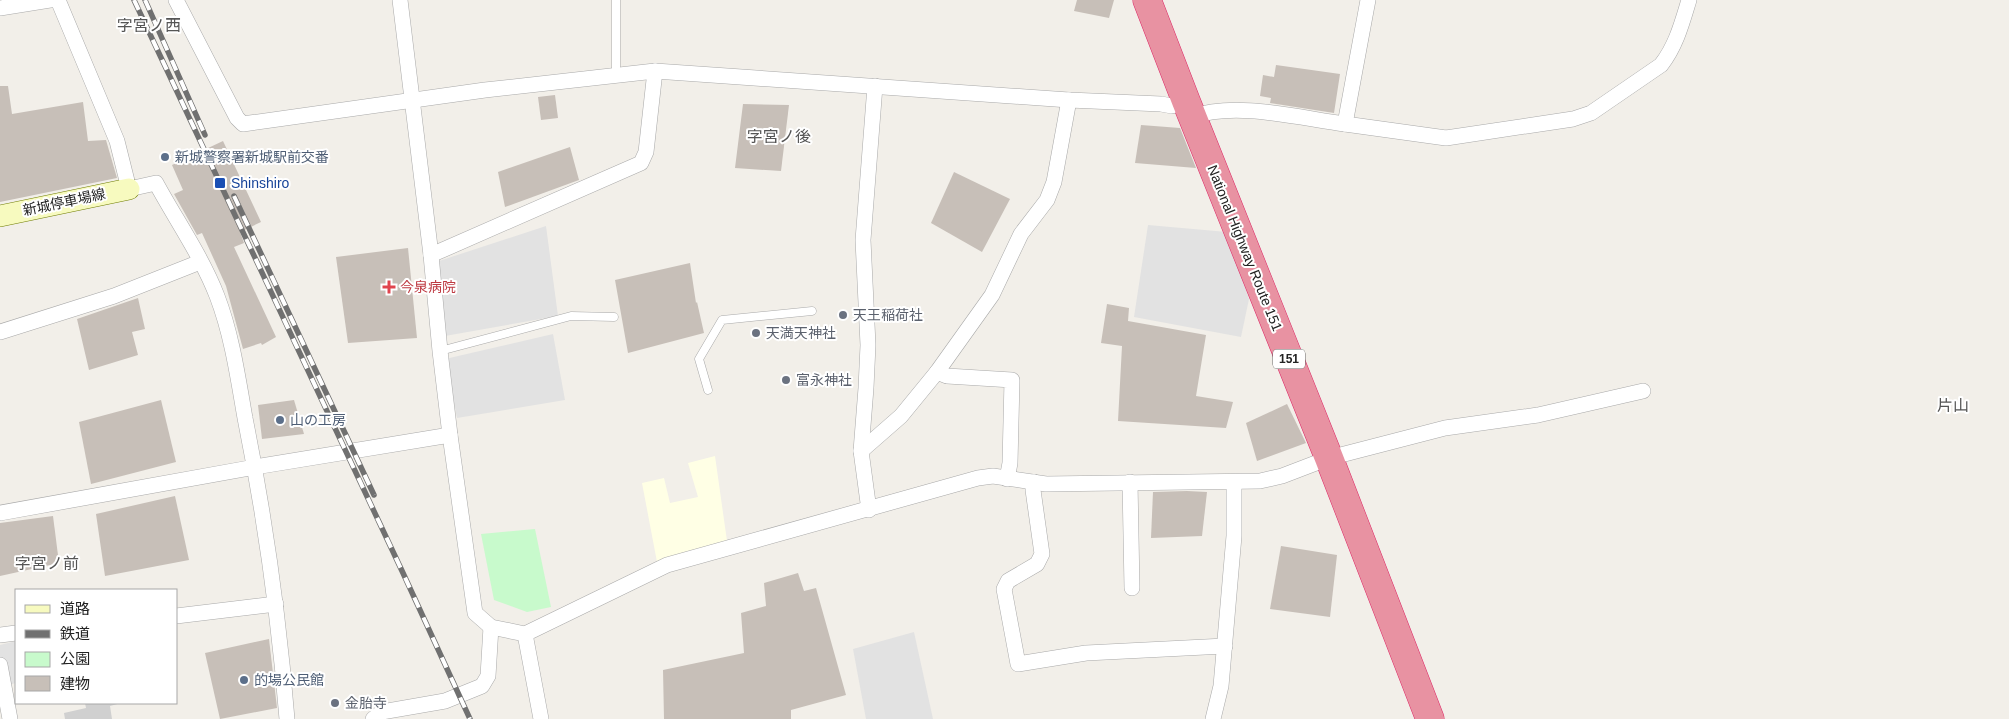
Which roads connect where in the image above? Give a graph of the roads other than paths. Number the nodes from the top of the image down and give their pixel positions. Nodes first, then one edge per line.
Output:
1 (50, 0) edge
2 (58, 0) edge
3 (176, 0) edge
4 (400, 0) edge
5 (616, 0) edge
6 (1148, 0) edge
7 (1368, 0) edge
8 (1690, 0) edge
9 (0, 8) edge
10 (655, 71) junction
11 (616, 74) junction
12 (875, 86) junction
13 (411, 100) junction
14 (1069, 100) junction
15 (1189, 109) junction
16 (1345, 124) junction
17 (129, 189) junction
18 (0, 216) edge
19 (431, 254) junction
20 (200, 262) junction
21 (812, 311) dead end
22 (614, 317) dead end
23 (0, 332) edge
24 (440, 351) junction
25 (937, 372) junction
26 (708, 390) dead end
27 (1643, 391) dead end
28 (450, 435) junction
29 (860, 451) junction
30 (1329, 458) junction
31 (255, 467) junction
32 (1007, 479) junction
33 (1034, 482) junction
34 (1130, 482) junction
35 (1234, 482) junction
36 (869, 510) junction
37 (0, 513) edge
38 (1132, 588) dead end
39 (276, 604) junction
40 (178, 616) edge
41 (491, 627) junction
42 (15, 634) edge
43 (525, 634) junction
44 (0, 635) edge
45 (1225, 646) junction
46 (0, 665) edge
47 (10, 719) edge
48 (286, 719) edge
49 (373, 719) edge
50 (541, 719) edge
51 (1213, 719) edge
52 (1430, 719) edge

1 - 9 street
2 - 17 street
3 - 13 street
4 - 13 street
5 - 11 lane
6 - 15 highway, National Highway Route 151 / 151
7 - 16 street
8 - 16 street
10 - 11 street
10 - 12 street
10 - 19 street
11 - 13 street
12 - 14 street
12 - 29 street
13 - 19 street
14 - 15 street
14 - 25 street
15 - 16 street
15 - 30 highway, National Highway Route 151 / 151
17 - 18 main road, 新城停車場線
17 - 20 street
19 - 24 street
20 - 23 street
20 - 31 street
21 - 26 lane
22 - 24 lane
24 - 28 street
25 - 29 street
25 - 32 street
27 - 30 street
28 - 31 street
28 - 41 street
29 - 36 street
30 - 35 street
30 - 52 highway, National Highway Route 151 / 151
31 - 37 street
31 - 39 street
32 - 33 street
32 - 36 street
33 - 34 street
33 - 45 street
34 - 35 street
34 - 38 street
35 - 45 street
36 - 43 street
39 - 40 street
39 - 48 street
41 - 43 street
41 - 49 street
42 - 44 street
43 - 50 street
45 - 51 street
46 - 47 street

